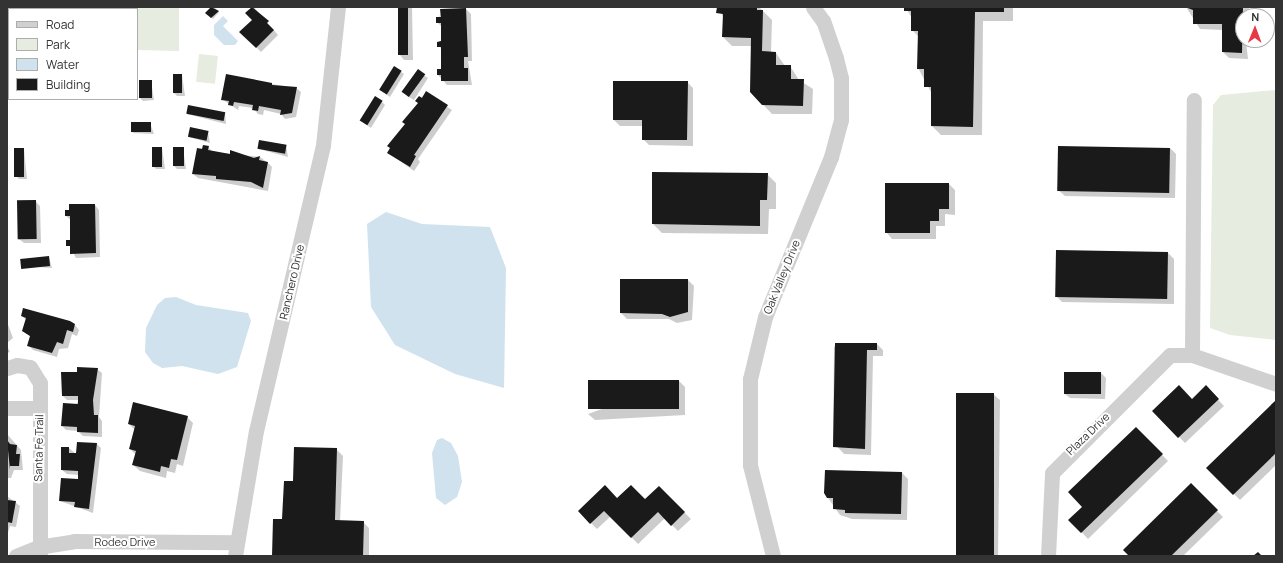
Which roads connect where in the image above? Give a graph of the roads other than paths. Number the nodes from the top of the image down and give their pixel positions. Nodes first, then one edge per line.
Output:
1 (338, 7) edge
2 (813, 7) edge
3 (1194, 100) dead end
4 (1192, 355) junction
5 (7, 368) edge
6 (1276, 384) edge
7 (7, 408) edge
8 (40, 408) junction
9 (236, 549) edge
10 (39, 551) edge
11 (16, 556) edge
12 (773, 556) edge
13 (1048, 556) edge

1 - 9 street, Ranchero Drive
2 - 12 street, Oak Valley Drive
3 - 4 street
4 - 6 street, Plaza Drive
4 - 13 street, Plaza Drive
5 - 8 street, Santa Fe Trail
7 - 8 street
8 - 10 street, Santa Fe Trail
9 - 10 street, Rodeo Drive
10 - 11 street, Rodeo Drive

